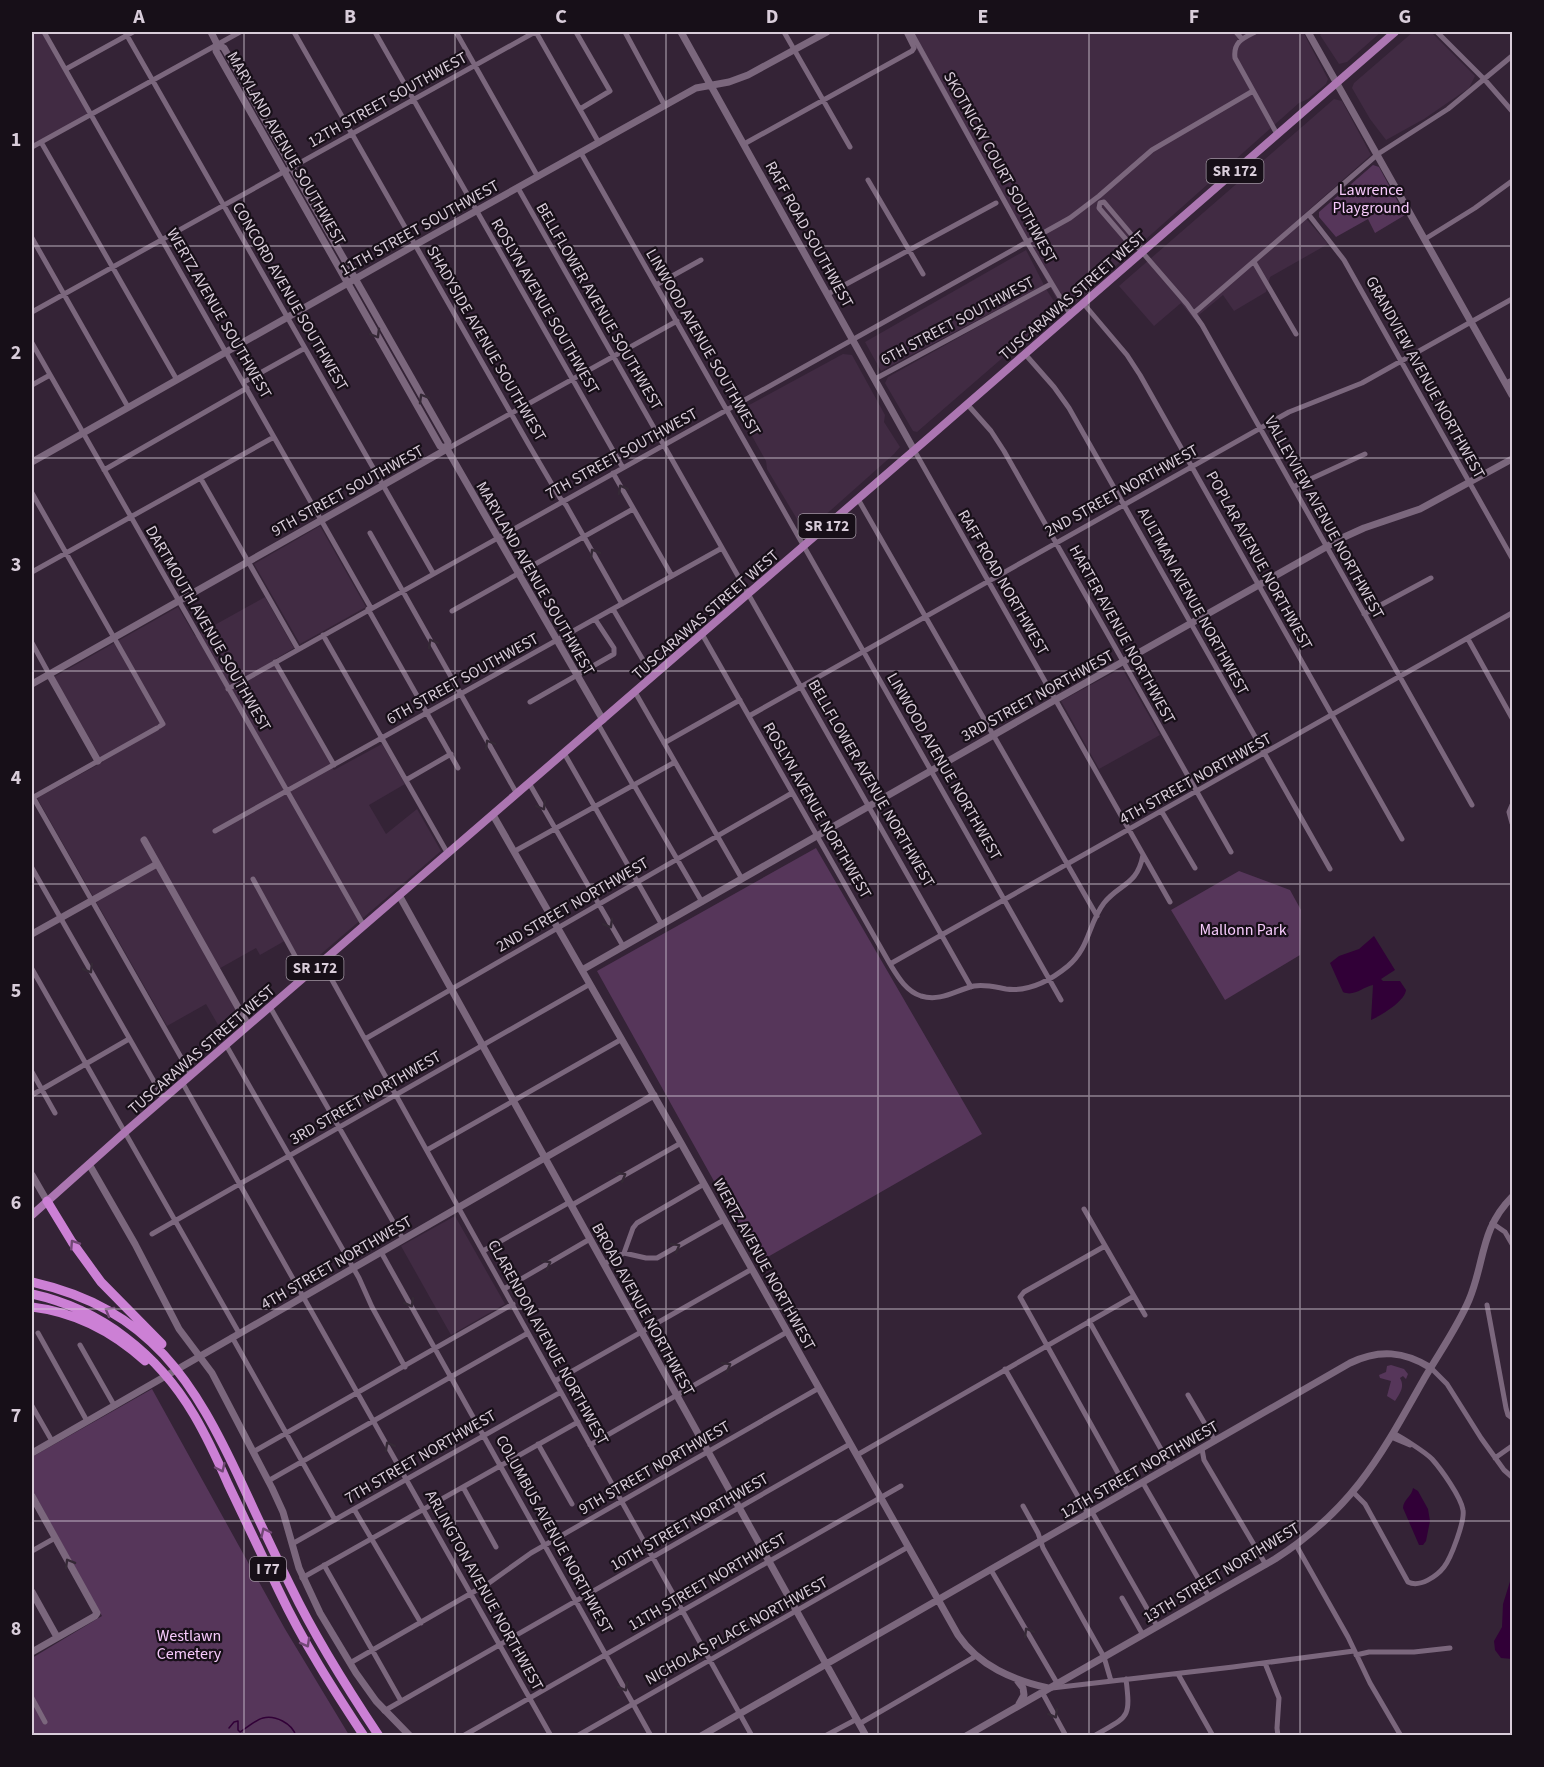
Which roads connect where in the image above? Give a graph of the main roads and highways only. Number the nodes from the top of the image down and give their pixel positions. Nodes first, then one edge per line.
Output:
1 (1395, 32) edge
2 (47, 1201) junction
3 (32, 1215) edge
4 (32, 1282) edge
5 (32, 1294) edge
6 (32, 1307) edge
7 (195, 1416) junction
8 (226, 1450) junction
9 (341, 1677) junction
10 (352, 1717) junction
11 (359, 1736) edge
12 (364, 1736) edge
13 (379, 1736) edge
14 (386, 1736) edge

1 - 2 main road, TUSCARAWAS STREET WEST / SR 172
2 - 3 main road, TUSCARAWAS STREET WEST / SR 172
8 -> 2 highway
8 -> 4 highway, I 77
5 - 7 highway, I 77
6 - 7 highway
7 -> 10 highway, I 77
9 -> 8 highway, I 77
9 - 13 highway, I 77
9 - 14 highway
10 - 11 highway
10 - 12 highway, I 77

